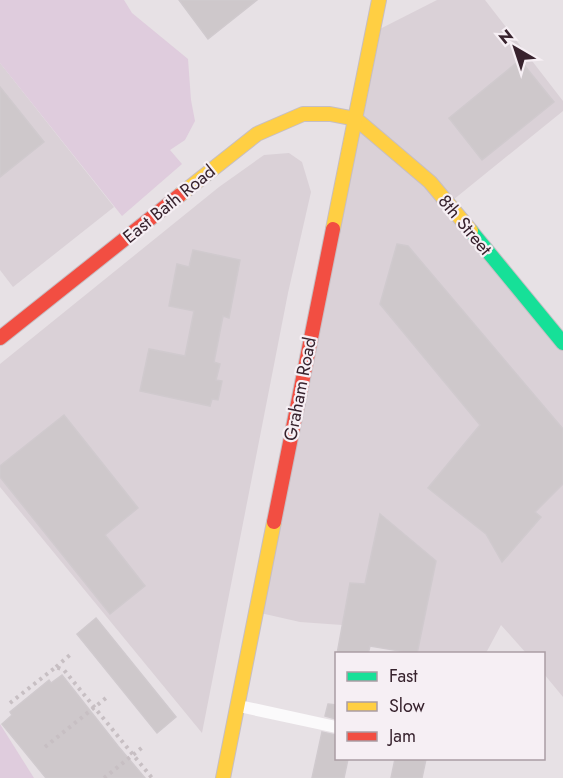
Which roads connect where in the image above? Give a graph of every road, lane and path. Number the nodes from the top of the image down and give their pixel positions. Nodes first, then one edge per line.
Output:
1 (379, 0) edge
2 (356, 118) junction
3 (0, 338) edge
4 (563, 344) edge
5 (71, 654) dead end
6 (56, 667) junction
7 (106, 698) dead end
8 (10, 703) dead end
9 (237, 705) junction
10 (95, 707) junction
11 (335, 727) edge
12 (144, 746) dead end
13 (45, 747) dead end
14 (134, 754) junction
15 (104, 778) edge
16 (152, 778) edge
17 (223, 778) edge

1 - 2 main road, Graham Road
2 - 3 main road, East Bath Road
2 - 4 main road, 8th Street
2 - 9 main road, Graham Road
5 - 6 path
6 - 8 path
6 - 10 path
7 - 10 path
9 - 11 lane
9 - 17 main road, Graham Road
10 - 13 path
10 - 14 path
12 - 14 path
14 - 15 path
14 - 16 path

